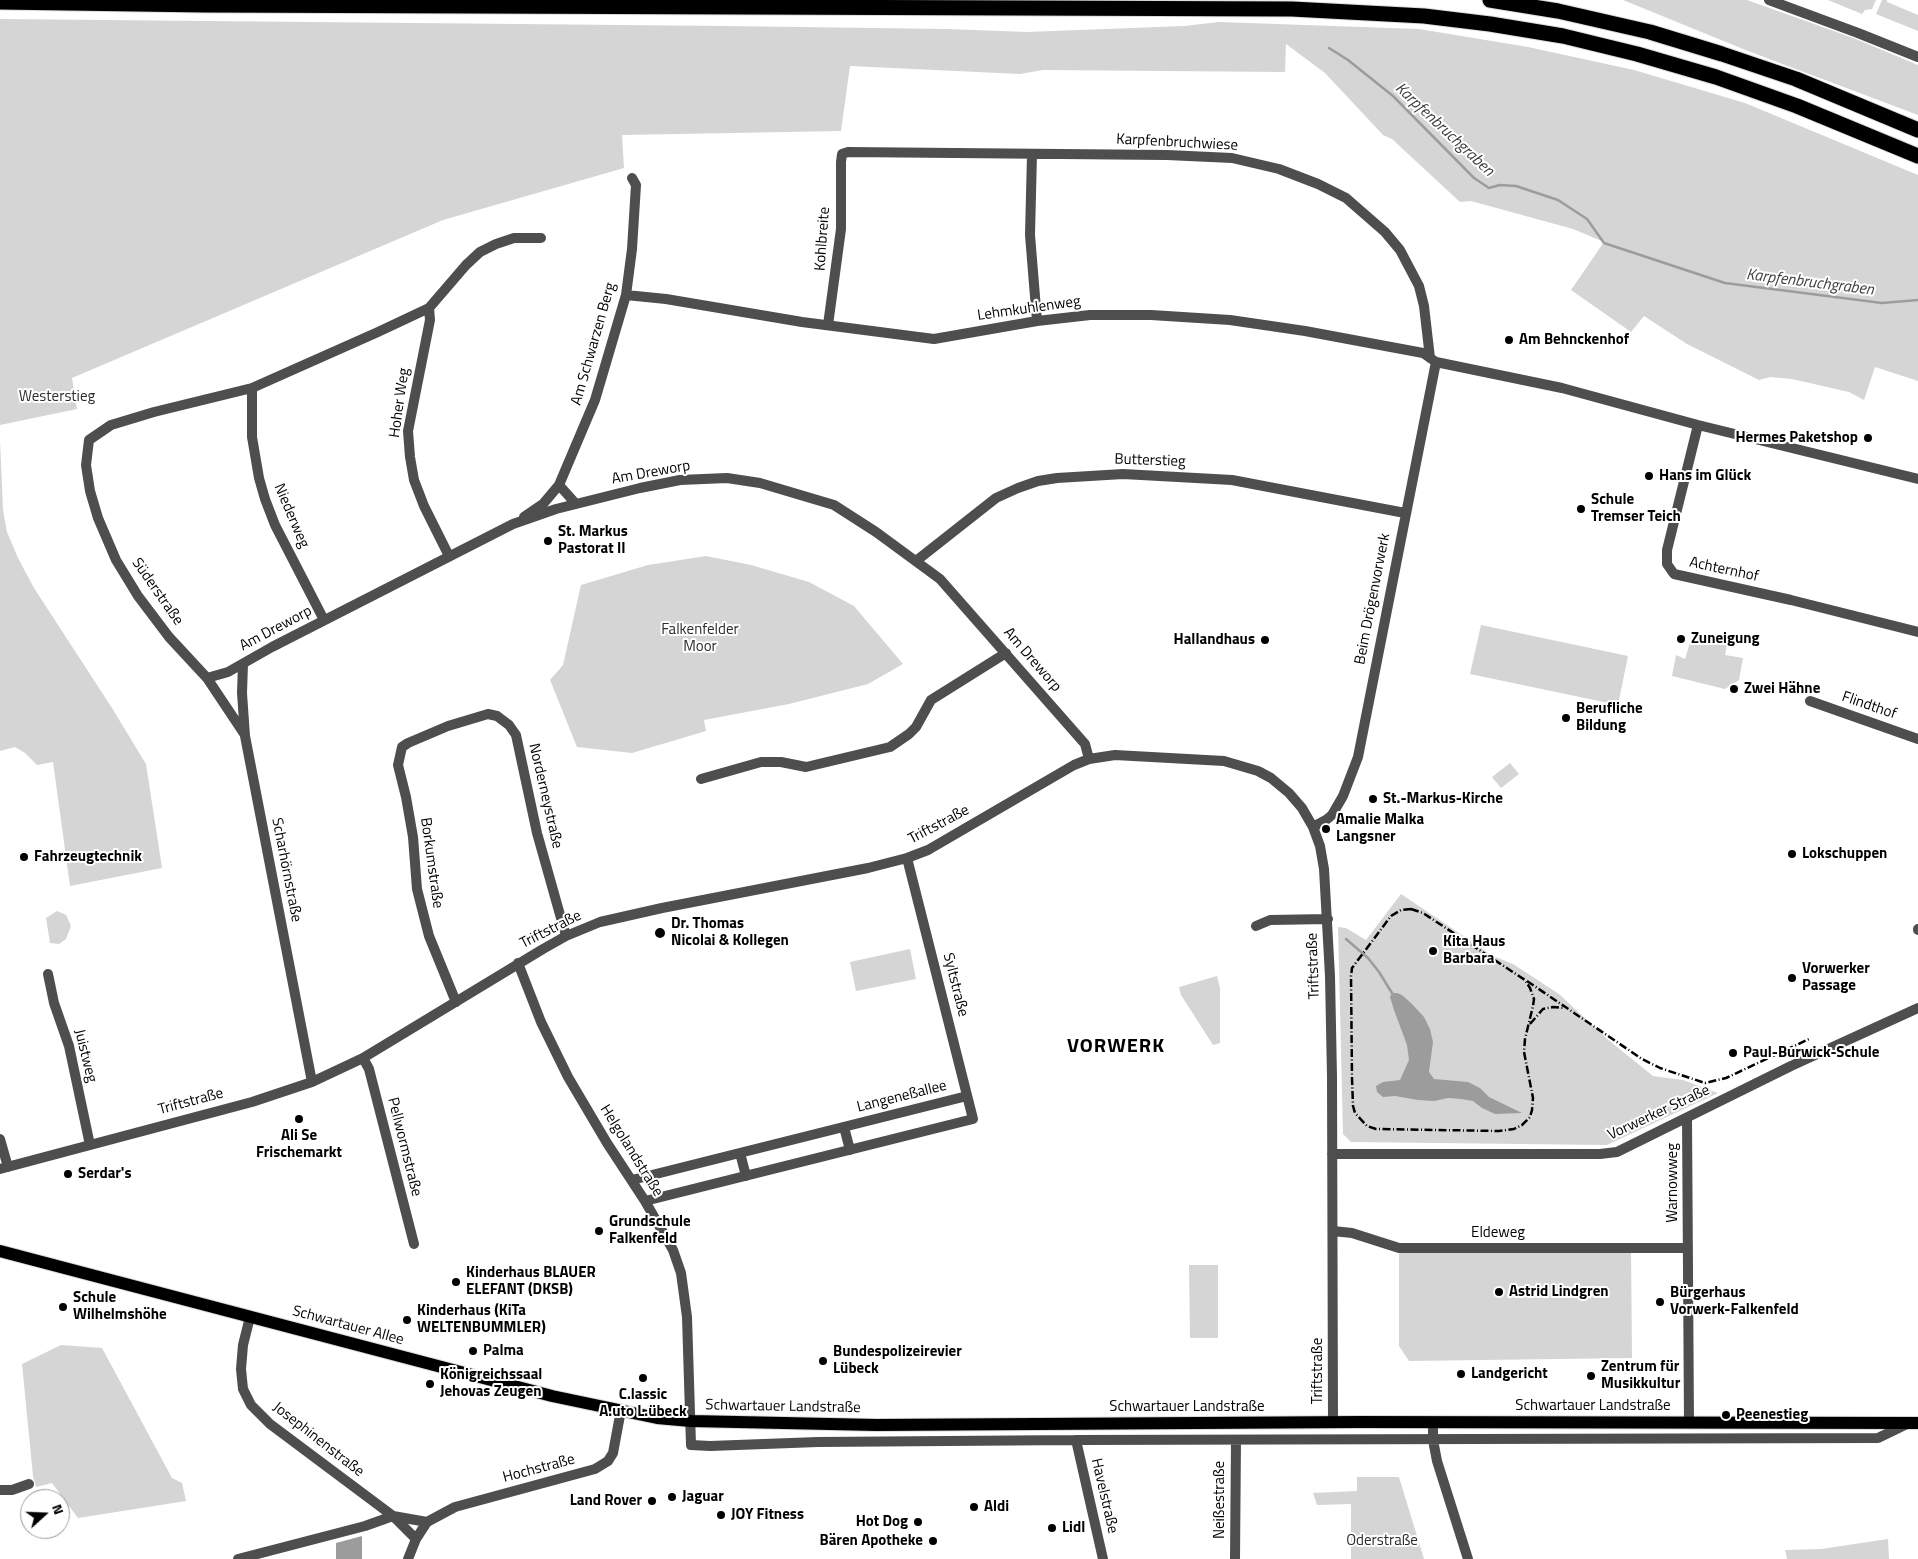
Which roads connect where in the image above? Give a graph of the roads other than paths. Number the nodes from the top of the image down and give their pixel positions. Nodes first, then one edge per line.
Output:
1 (1490, 0) edge
2 (1769, 0) edge
3 (0, 2) edge
4 (1918, 57) edge
5 (1918, 130) edge
6 (842, 154) joint
7 (1032, 154) junction
8 (1918, 156) edge
9 (632, 178) dead end
10 (541, 238) dead end
11 (626, 295) junction
12 (429, 308) junction
13 (1037, 321) junction
14 (828, 325) junction
15 (1433, 360) junction
16 (252, 388) junction
17 (1698, 425) junction
18 (1918, 479) edge
19 (559, 485) junction
20 (576, 504) junction
21 (1405, 513) junction
22 (513, 524) junction
23 (449, 556) junction
24 (916, 562) junction
25 (324, 620) junction
26 (1918, 632) edge
27 (1006, 653) junction
28 (243, 664) junction
29 (207, 678) junction
30 (1810, 701) dead end
31 (245, 735) junction
32 (1918, 739) edge
33 (399, 754) joint
34 (1090, 759) junction
35 (701, 779) dead end
36 (1313, 827) junction
37 (908, 858) junction
38 (1328, 919) junction
39 (1256, 926) dead end
40 (566, 936) junction
41 (518, 964) junction
42 (48, 974) dead end
43 (456, 1002) junction
44 (1918, 1008) edge
45 (363, 1058) junction
46 (312, 1082) junction
47 (968, 1096) junction
48 (1687, 1118) junction
49 (844, 1127) junction
50 (0, 1139) edge
51 (90, 1145) junction
52 (850, 1150) junction
53 (740, 1153) junction
54 (1332, 1154) junction
55 (4, 1168) edge
56 (746, 1176) junction
57 (632, 1180) junction
58 (645, 1201) junction
59 (1333, 1231) junction
60 (414, 1244) dead end
61 (1688, 1250) junction
62 (0, 1251) edge
63 (250, 1317) junction
64 (621, 1410) junction
65 (691, 1421) junction
66 (1333, 1422) junction
67 (1433, 1422) junction
68 (1689, 1423) junction
69 (1914, 1423) edge
70 (1076, 1440) junction
71 (1236, 1440) junction
72 (1433, 1440) junction
73 (29, 1484) dead end
74 (0, 1490) edge
75 (393, 1516) junction
76 (427, 1522) junction
77 (416, 1539) junction
78 (238, 1559) edge
79 (408, 1559) edge
80 (1103, 1559) edge
81 (1235, 1559) edge
82 (1468, 1559) edge

1 - 5 highway
2 - 4 street
3 - 8 highway
6 - 7 street, Karpfenbruchwiese
6 - 14 street, Kohlbreite
7 - 13 street
7 - 15 street, Karpfenbruchwiese
9 - 11 street, Am Schwarzen Berg
10 - 12 street
11 - 14 street, Lehmkuhlenweg
11 - 19 street, Am Schwarzen Berg
12 - 16 street
12 - 23 street, Hoher Weg
13 - 14 street, Lehmkuhlenweg
13 - 15 street, Lehmkuhlenweg
15 - 17 street
15 - 21 street, Beim Drögenvorwerk
16 - 25 street, Niederweg
16 - 29 street, Süderstraße
17 - 18 street
17 - 26 street, Achternhof
19 - 20 street
19 - 22 street, Am Schwarzen Berg
20 - 22 street, Am Dreworp
20 - 24 street, Am Dreworp
21 - 24 street, Butterstieg
21 - 36 street, Beim Drögenvorwerk
22 - 23 street, Am Dreworp
23 - 25 street, Am Dreworp
24 - 27 street, Am Dreworp
25 - 28 street, Am Dreworp
27 - 34 street, Am Dreworp
27 - 35 street
28 - 29 street, Am Dreworp
28 - 31 street, Scharhörnstraße
29 - 31 street, Süderstraße
30 - 32 street, Flindthof
31 - 46 street, Scharhörnstraße
33 - 40 street, Norderneystraße
33 - 43 street, Borkumstraße
34 - 36 street, Triftstraße
34 - 37 street, Triftstraße
36 - 38 street, Triftstraße
37 - 40 street, Triftstraße
37 - 47 street, Syltstraße
38 - 39 street
38 - 54 street, Triftstraße
40 - 41 street, Triftstraße
41 - 43 street, Triftstraße
41 - 57 street, Helgolandstraße
42 - 51 street, Juistweg
43 - 45 street, Triftstraße
44 - 48 street, Vorwerker Straße
45 - 46 street, Triftstraße
45 - 60 street, Pellwormstraße
46 - 51 street, Triftstraße
47 - 49 street, Langeneßallee
47 - 52 street, Syltstraße
48 - 54 street, Vorwerker Straße
48 - 61 street, Warnowweg
49 - 52 street, Langeneßallee
49 - 53 street, Langeneßallee
50 - 55 street
51 - 55 street, Triftstraße
52 - 56 street
53 - 56 street
53 - 57 street, Langeneßallee
54 - 59 street, Triftstraße
56 - 58 street
57 - 58 street, Helgolandstraße
58 - 65 street, Helgolandstraße
59 - 61 street, Eldeweg
59 - 66 street, Triftstraße
61 - 68 street, Warnowweg
62 - 63 main road, Schwartauer Allee
63 - 64 main road, Schwartauer Allee
63 - 75 street, Josephinenstraße
64 - 65 main road, Schwartauer Allee
64 - 76 street, Hochstraße
65 - 66 main road, Schwartauer Landstraße
65 - 70 street, Schwartauer Landstraße
66 - 67 main road, Schwartauer Landstraße
67 - 68 main road, Schwartauer Landstraße
67 - 72 street
68 - 69 main road, Schwartauer Landstraße
69 - 72 street, Schwartauer Landstraße
70 - 71 street, Schwartauer Landstraße
70 - 80 street, Havelstraße
71 - 72 street, Schwartauer Landstraße
71 - 81 street, Neißestraße
72 - 82 street
73 - 74 street
75 - 76 street
75 - 77 street
75 - 78 street
76 - 77 street, Hochstraße
77 - 79 street

